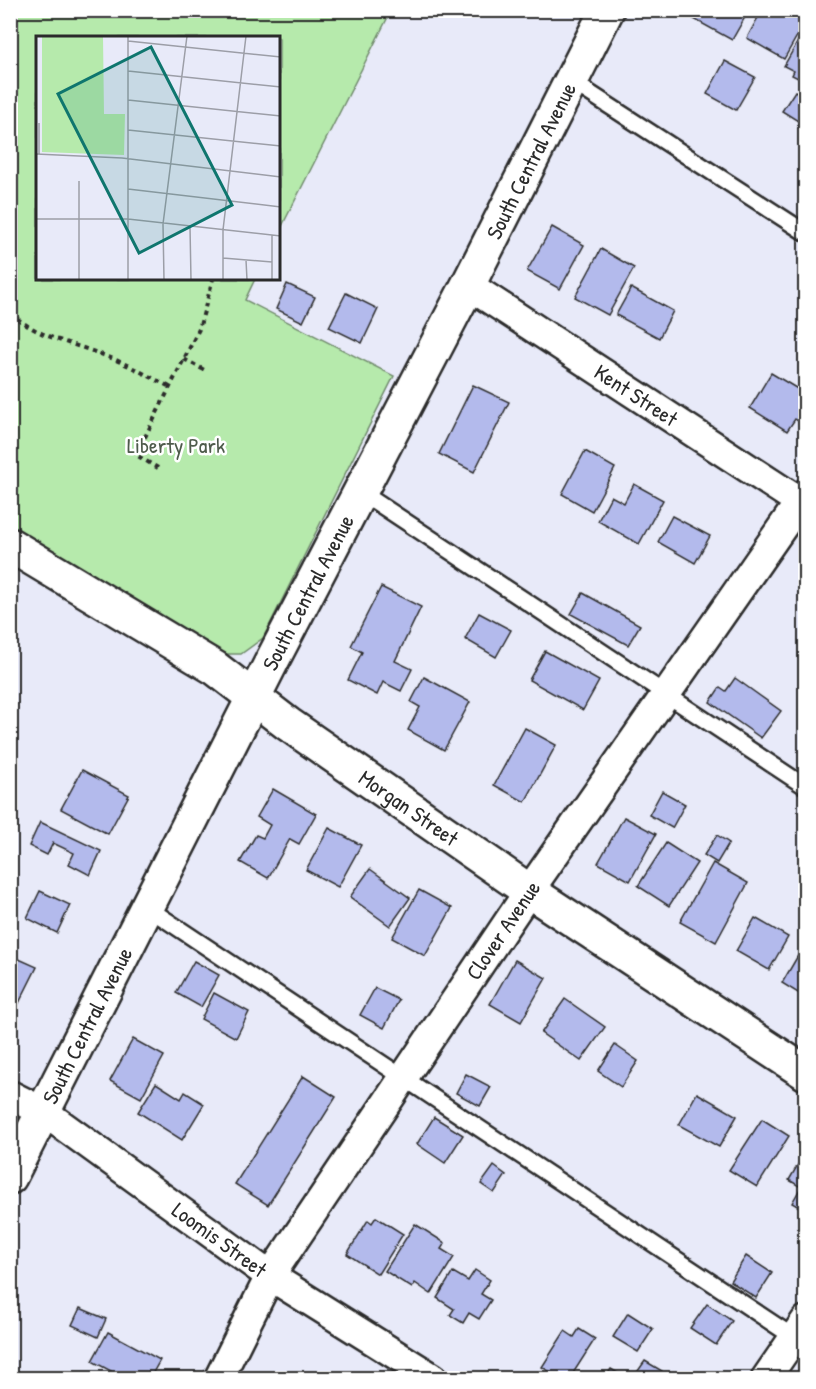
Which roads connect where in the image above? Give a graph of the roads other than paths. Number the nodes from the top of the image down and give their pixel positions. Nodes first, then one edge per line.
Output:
1 (607, 10) edge
2 (571, 81) junction
3 (806, 233) edge
4 (468, 285) junction
5 (360, 492) junction
6 (804, 500) edge
7 (10, 545) edge
8 (665, 695) junction
9 (253, 697) junction
10 (806, 787) edge
11 (529, 891) junction
12 (148, 908) junction
13 (806, 1073) edge
14 (404, 1078) junction
15 (10, 1095) edge
16 (44, 1112) junction
17 (10, 1177) edge
18 (270, 1276) junction
19 (802, 1334) edge
20 (219, 1378) edge
21 (434, 1378) edge
22 (766, 1378) edge

1 - 2 main road, South Central Avenue
2 - 3 lane
2 - 4 main road, South Central Avenue
4 - 5 main road, South Central Avenue
4 - 6 street, Kent Street
5 - 8 lane
5 - 9 main road, South Central Avenue
6 - 8 street, Clover Avenue
7 - 9 main road, Morgan Street
8 - 10 lane
8 - 11 street, Clover Avenue
9 - 11 main road, Morgan Street
9 - 12 main road, South Central Avenue
11 - 13 main road, Morgan Street
11 - 14 street, Clover Avenue
12 - 14 lane
12 - 16 main road, South Central Avenue
14 - 18 street, Clover Avenue
14 - 19 lane
15 - 16 street, Loomis Street
16 - 17 main road, South Central Avenue
16 - 18 street, Loomis Street
18 - 20 street, Clover Avenue
18 - 21 street, Loomis Street
19 - 22 street

